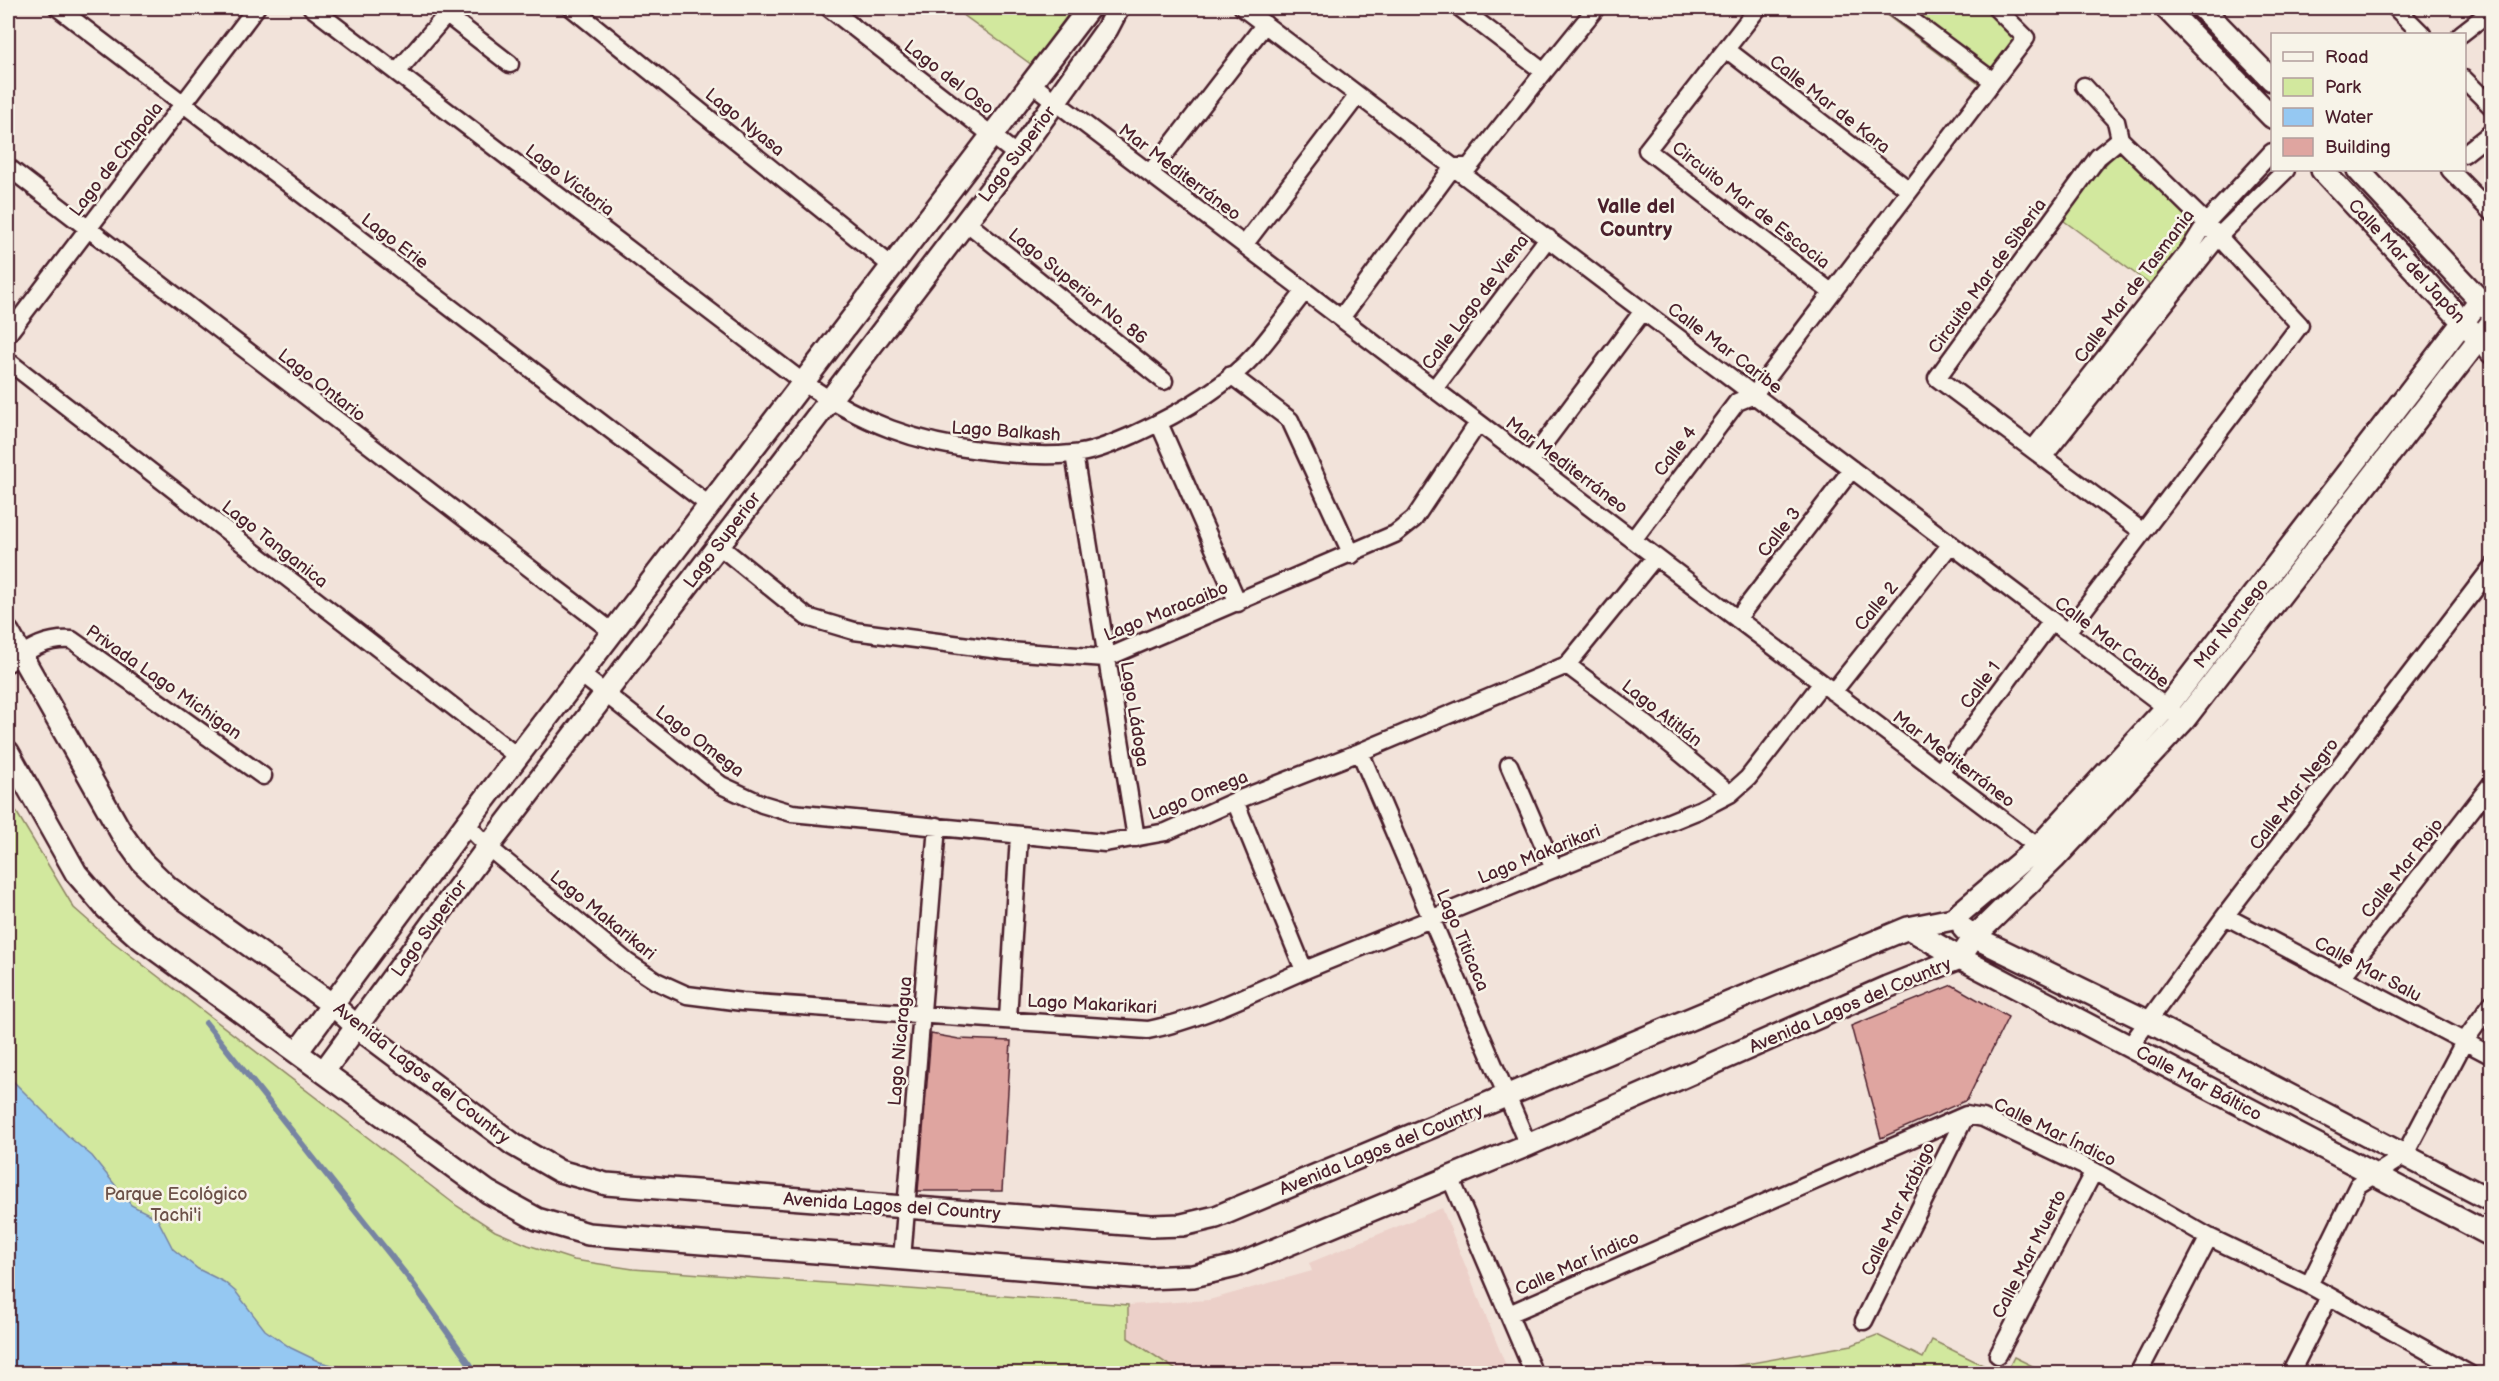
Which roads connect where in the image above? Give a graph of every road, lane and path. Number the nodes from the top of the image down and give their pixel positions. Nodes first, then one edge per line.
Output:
1 (58, 8) edge
2 (256, 8) edge
3 (312, 8) edge
4 (572, 8) edge
5 (829, 8) edge
6 (1089, 8) edge
7 (1118, 8) edge
8 (1243, 8) edge
9 (1460, 8) edge
10 (1596, 8) edge
11 (1758, 8) edge
12 (1895, 8) edge
13 (1996, 8) edge
14 (2166, 8) edge
15 (2202, 8) edge
16 (2396, 8) edge
17 (2492, 10) edge
18 (442, 11) edge
19 (1264, 24) junction
20 (2421, 33) edge
21 (2463, 33) edge
22 (1726, 49) junction
23 (510, 64) dead end
24 (397, 72) junction
25 (1544, 72) junction
26 (2271, 79) edge
27 (1993, 81) junction
28 (2466, 81) edge
29 (1032, 84) junction
30 (2084, 86) dead end
31 (1358, 95) junction
32 (1056, 102) junction
33 (183, 103) junction
34 (2492, 107) edge
35 (2271, 116) edge
36 (2492, 132) edge
37 (993, 135) junction
38 (2120, 140) junction
39 (2466, 152) edge
40 (2271, 153) edge
41 (1017, 155) junction
42 (8, 167) edge
43 (1453, 167) junction
44 (2285, 171) edge
45 (2323, 171) edge
46 (2359, 171) edge
47 (2451, 171) edge
48 (1150, 173) junction
49 (1910, 190) junction
50 (2492, 213) edge
51 (966, 222) junction
52 (2206, 223) junction
53 (87, 228) junction
54 (2219, 236) junction
55 (1548, 238) junction
56 (1244, 245) junction
57 (893, 267) junction
58 (1305, 291) junction
59 (1831, 292) junction
60 (2486, 307) edge
61 (1643, 310) junction
62 (1341, 318) junction
63 (2464, 322) junction
64 (8, 334) edge
65 (2487, 338) edge
66 (8, 362) edge
67 (1231, 375) junction
68 (1164, 381) dead end
69 (804, 383) junction
70 (1434, 389) junction
71 (1754, 395) junction
72 (830, 400) junction
73 (1159, 423) junction
74 (1478, 423) junction
75 (2038, 452) junction
76 (1074, 454) junction
77 (1530, 462) junction
78 (1852, 469) junction
79 (710, 505) junction
80 (2143, 532) junction
81 (1633, 540) junction
82 (1951, 544) junction
83 (718, 545) junction
84 (1352, 555) junction
85 (1656, 557) junction
86 (2492, 567) edge
87 (1238, 603) junction
88 (1737, 619) junction
89 (2052, 621) junction
90 (8, 632) edge
91 (2067, 632) junction
92 (614, 633) junction
93 (1106, 658) junction
94 (14, 659) edge
95 (1567, 665) junction
96 (582, 675) junction
97 (1828, 688) junction
98 (607, 693) junction
99 (2167, 707) junction
100 (2184, 720) junction
101 (8, 752) edge
102 (1360, 752) junction
103 (518, 756) junction
104 (1509, 765) dead end
105 (1940, 772) junction
106 (263, 776) dead end
107 (2492, 783) edge
108 (1730, 794) junction
109 (1235, 801) junction
110 (466, 824) junction
111 (938, 826) junction
112 (1019, 836) junction
113 (1136, 838) junction
114 (488, 847) junction
115 (2046, 853) junction
116 (1554, 869) junction
117 (2225, 916) junction
118 (1433, 918) junction
119 (1953, 919) junction
120 (1908, 928) junction
121 (1974, 937) junction
122 (1960, 958) junction
123 (1304, 970) junction
124 (2342, 977) junction
125 (2492, 1004) edge
126 (333, 1005) junction
127 (922, 1013) junction
128 (1008, 1019) junction
129 (2149, 1022) junction
130 (357, 1027) junction
131 (2464, 1042) junction
132 (2130, 1046) junction
133 (297, 1052) junction
134 (2492, 1056) edge
135 (324, 1071) junction
136 (1508, 1096) junction
137 (1966, 1115) junction
138 (1528, 1145) junction
139 (2404, 1156) junction
140 (2094, 1171) junction
141 (2374, 1176) junction
142 (1450, 1177) junction
143 (2492, 1201) edge
144 (906, 1207) junction
145 (2492, 1236) edge
146 (2209, 1237) junction
147 (902, 1259) junction
148 (2309, 1285) junction
149 (2329, 1297) junction
150 (1509, 1314) junction
151 (1864, 1321) dead end
152 (1998, 1355) dead end
153 (2438, 1366) edge
154 (1534, 1374) edge
155 (2138, 1374) edge
156 (2290, 1374) edge
157 (2469, 1374) edge

1 - 33 street, Lago Erie
2 - 33 street, Lago de Chapala
3 - 24 street, Lago Victoria
4 - 57 street, Lago Nyasa
5 - 37 street, Lago del Oso
6 - 29 street, Lago Superior
7 - 32 street, Lago Superior
8 - 19 street, Calle Mar Caribe
9 - 25 street
10 - 25 street
11 - 22 street, Circuito Mar de Escocia
12 - 27 street
13 - 27 street, Circuito Mar de Escocia
14 - 35 street
15 - 26 street
16 - 20 street
17 - 21 street
18 - 23 street
18 - 24 street
19 - 31 street, Calle Mar Caribe
19 - 48 street
22 - 49 street, Calle Mar de Kara
22 - 59 street, Circuito Mar de Escocia
24 - 69 street, Lago Victoria
25 - 43 street
27 - 49 street, Circuito Mar de Escocia
28 - 34 street
29 - 32 street, Mar Mediterráneo
29 - 37 street, Lago Superior
30 - 38 street
31 - 43 street, Calle Mar Caribe
31 - 56 street
32 - 41 street, Lago Superior
32 - 48 street, Mar Mediterráneo
33 - 53 street, Lago de Chapala
33 - 79 street, Lago Erie
36 - 39 street
37 - 41 street, Lago del Oso
37 - 57 street, Lago Superior
38 - 52 street
38 - 75 street, Circuito Mar de Siberia
40 - 52 street, Calle Mar de Tasmania
41 - 51 street, Lago Superior
42 - 53 street, Lago Ontario
43 - 55 street, Calle Mar Caribe
43 - 62 street
44 - 54 street, Calle Mar de Tasmania
45 - 63 street, Calle Mar del Japón
46 - 60 street, Calle Mar del Japón
47 - 50 street
48 - 56 street, Mar Mediterráneo
49 - 59 street, Circuito Mar de Escocia
51 - 68 street, Lago Superior No. 86
51 - 72 street, Lago Superior
52 - 54 street
52 - 75 street, Calle Mar de Tasmania
53 - 64 street, Lago de Chapala
53 - 92 street, Lago Ontario
54 - 75 street, Calle Mar de Tasmania
54 - 80 street
55 - 61 street, Calle Mar Caribe
55 - 70 street, Calle Lago de Viena
56 - 58 street, Mar Mediterráneo
57 - 69 street, Lago Superior
58 - 62 street, Mar Mediterráneo
58 - 67 street, Lago Balkash
59 - 71 street, Circuito Mar de Escocia
60 - 63 street, Mar Noruego
61 - 71 street, Calle Mar Caribe
61 - 77 street
62 - 70 street, Mar Mediterráneo
63 - 65 street, Calle Mar del Japón
63 - 99 street, Mar Noruego
65 - 100 street, Mar Noruego
66 - 103 street, Lago Tanganica
67 - 73 street, Lago Balkash
67 - 84 street
69 - 72 street, Lago Balkash
69 - 79 street, Lago Superior
70 - 74 street, Mar Mediterráneo
71 - 78 street, Calle Mar Caribe
71 - 81 street, Calle 4
72 - 76 street, Lago Balkash
72 - 83 street, Lago Superior
73 - 76 street, Lago Balkash
73 - 87 street
74 - 77 street, Mar Mediterráneo
74 - 84 street, Lago Maracaibo
75 - 80 street, Circuito Mar de Siberia
76 - 93 street, Lago Ládoga
77 - 81 street, Mar Mediterráneo
78 - 82 street, Calle Mar Caribe
78 - 88 street, Calle 3
79 - 92 street, Lago Superior
80 - 91 street
81 - 85 street, Mar Mediterráneo
82 - 89 street, Calle Mar Caribe
82 - 97 street, Calle 2
83 - 93 street, Lago Maracaibo
83 - 98 street, Lago Superior
84 - 87 street, Lago Maracaibo
85 - 88 street, Mar Mediterráneo
85 - 95 street, Lago Omega
86 - 117 street, Calle Mar Negro
87 - 93 street, Lago Maracaibo
88 - 97 street, Mar Mediterráneo
89 - 91 street, Calle Mar Caribe
89 - 105 street, Calle 1
90 - 94 street, Avenida Lagos del Country
91 - 99 street, Calle Mar Caribe
92 - 96 street, Lago Superior
93 - 113 street, Lago Ládoga
94 - 106 street, Privada Lago Michigan
94 - 126 street, Avenida Lagos del Country
95 - 102 street, Lago Omega
95 - 108 street, Lago Atitlán
96 - 98 street, Lago Omega
96 - 103 street, Lago Superior
97 - 105 street, Mar Mediterráneo
97 - 108 street, Lago Makarikari
98 - 111 street, Lago Omega
98 - 114 street, Lago Superior
99 - 100 street, Calle Mar Caribe
99 - 115 street, Mar Noruego
100 - 115 street, Mar Noruego
101 - 133 street, Avenida Lagos del Country
102 - 109 street, Lago Omega
102 - 118 street, Lago Titicaca
103 - 110 street, Lago Superior
104 - 116 street
105 - 115 street, Mar Mediterráneo
107 - 124 street, Calle Mar Rojo
108 - 116 street, Lago Makarikari
109 - 113 street, Lago Omega
109 - 123 street
110 - 114 street, Lago Makarikari
110 - 126 street, Lago Superior
111 - 112 street, Lago Omega
111 - 127 street, Lago Nicaragua
112 - 113 street, Lago Omega
112 - 128 street
114 - 127 street, Lago Makarikari
114 - 130 street, Lago Superior
115 - 119 street, Mar Noruego
115 - 121 street, Mar Noruego
116 - 118 street, Lago Makarikari
117 - 124 street, Calle Mar Salu
117 - 129 street, Calle Mar Negro
118 - 123 street, Lago Makarikari
118 - 136 street, Lago Titicaca
119 - 120 street, Avenida Lagos del Country
119 - 121 street, Calle Mar Báltico
120 - 122 street, Calle Mar Báltico
120 - 136 street, Avenida Lagos del Country
121 - 122 street, Avenida Lagos del Country
121 - 129 street, Calle Mar Báltico
122 - 132 street, Calle Mar Báltico
122 - 138 street, Avenida Lagos del Country
123 - 128 street, Lago Makarikari
124 - 131 street, Calle Mar Salu
125 - 131 street
126 - 130 street, Avenida Lagos del Country
126 - 133 street, Lago Superior
127 - 128 street, Lago Makarikari
127 - 144 street, Lago Nicaragua
129 - 132 street, Calle Mar Negro
129 - 139 street, Calle Mar Báltico
130 - 135 street, Lago Superior
130 - 144 street, Avenida Lagos del Country
131 - 134 street, Calle Mar Salu
131 - 139 street
132 - 141 street, Calle Mar Báltico
133 - 135 street, Avenida Lagos del Country
135 - 147 street, Avenida Lagos del Country
136 - 138 street, Lago Titicaca
136 - 144 street, Avenida Lagos del Country
137 - 140 street, Calle Mar Índico
137 - 150 street, Calle Mar Índico
137 - 151 street, Calle Mar Arábigo
138 - 142 street, Avenida Lagos del Country
139 - 141 street
139 - 143 street, Calle Mar Báltico
140 - 146 street, Calle Mar Índico
140 - 152 street, Calle Mar Muerto
141 - 145 street, Calle Mar Báltico
141 - 148 street
142 - 147 street, Avenida Lagos del Country
142 - 150 street
144 - 147 street, Lago Nicaragua
146 - 148 street, Calle Mar Índico
146 - 155 street
148 - 149 street, Calle Mar Índico
149 - 153 street, Calle Mar Índico
149 - 156 street
150 - 154 street
153 - 157 street, Calle Mar Índico

